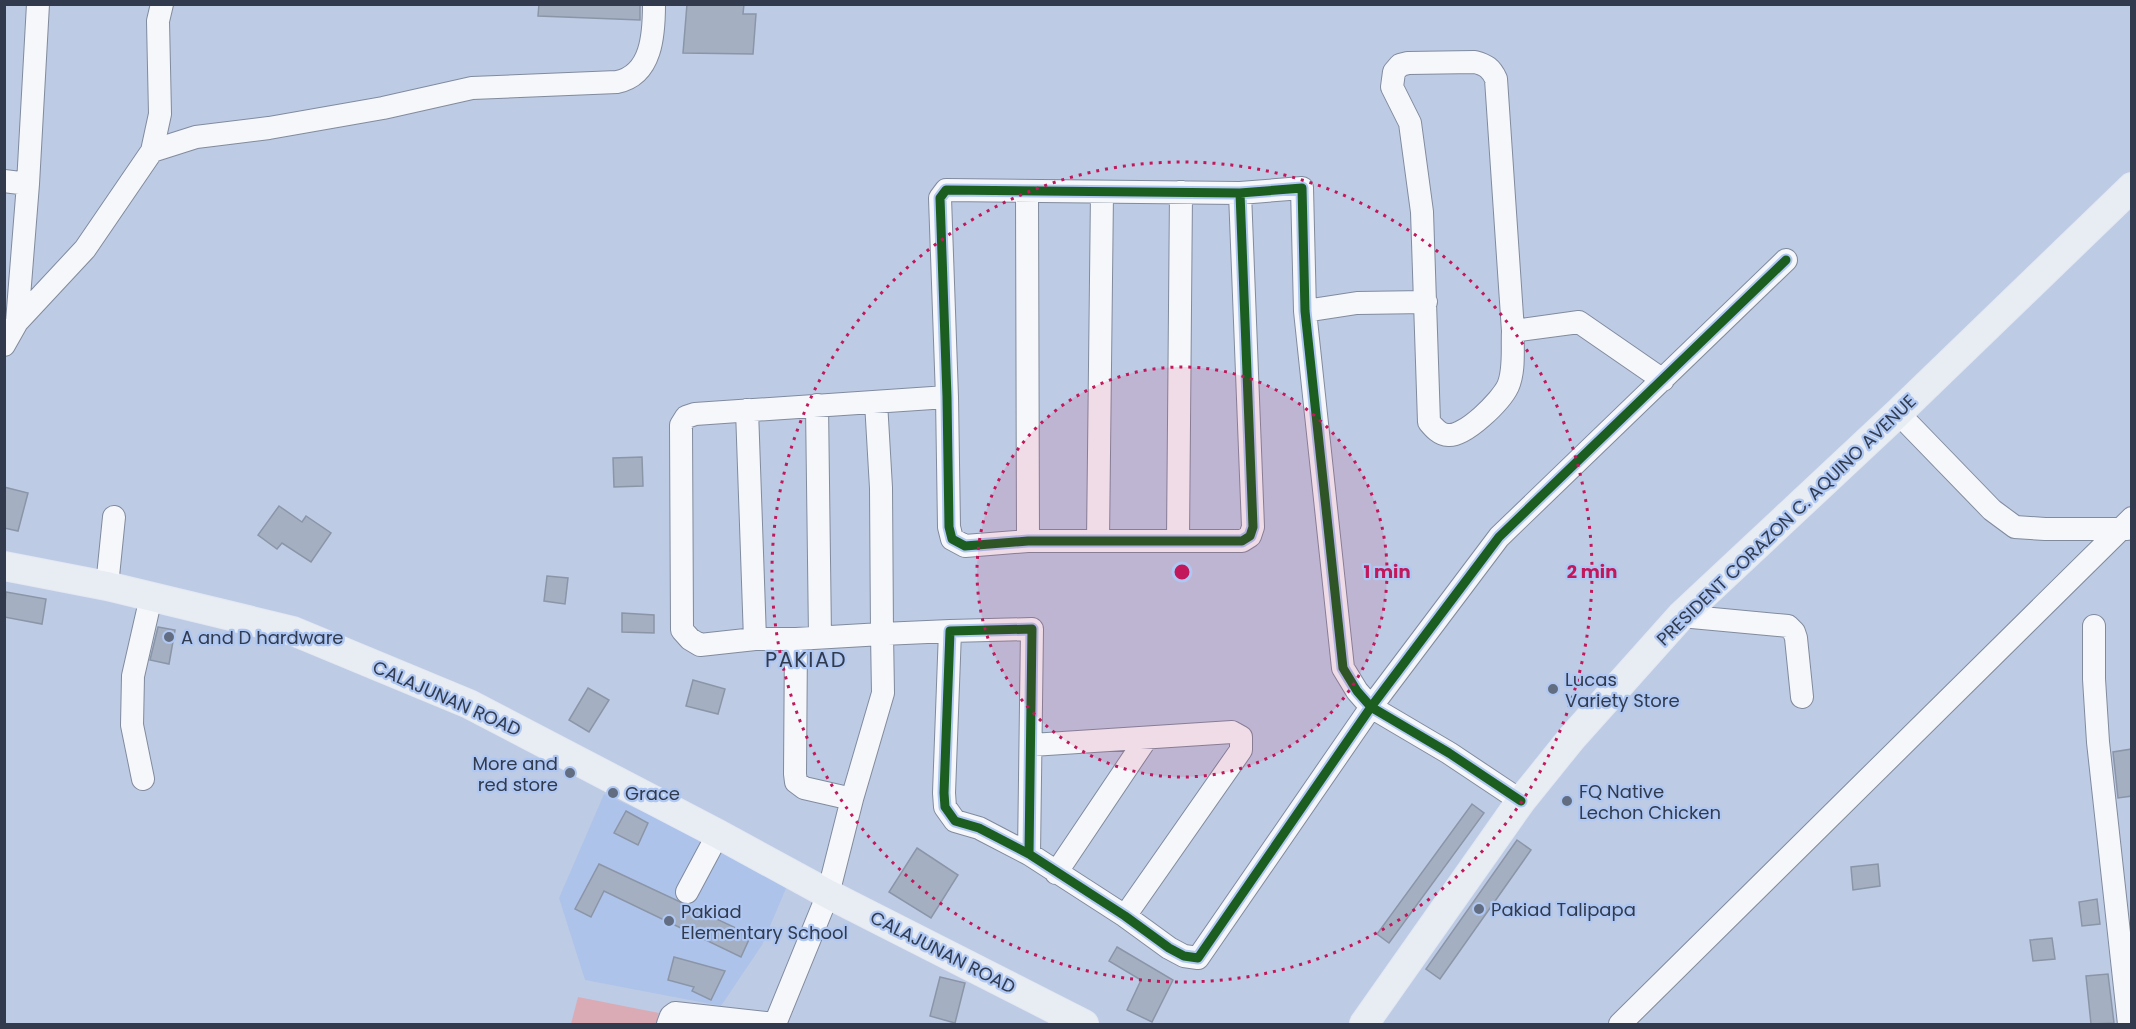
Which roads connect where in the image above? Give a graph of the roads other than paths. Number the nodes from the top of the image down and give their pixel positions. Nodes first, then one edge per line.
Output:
1 (38, 4) edge
2 (162, 4) edge
3 (654, 4) edge
4 (152, 151) junction
5 (4, 181) edge
6 (28, 184) junction
7 (2132, 187) edge
8 (1027, 190) junction
9 (1102, 192) junction
10 (1181, 192) junction
11 (1240, 194) junction
12 (1786, 260) dead end
13 (1426, 302) junction
14 (1305, 311) junction
15 (16, 322) junction
16 (1513, 331) junction
17 (4, 345) edge
18 (1663, 380) junction
19 (947, 397) junction
20 (876, 402) junction
21 (817, 405) junction
22 (747, 410) junction
23 (1898, 413) junction
24 (114, 517) dead end
25 (2128, 525) edge
26 (1098, 540) junction
27 (1178, 540) junction
28 (1028, 541) junction
29 (4, 566) edge
30 (107, 586) junction
31 (151, 597) junction
32 (1681, 616) junction
33 (2094, 626) dead end
34 (950, 631) junction
35 (882, 634) junction
36 (820, 637) junction
37 (755, 639) junction
38 (796, 639) junction
39 (1802, 697) dead end
40 (1371, 706) junction
41 (1146, 739) junction
42 (1032, 745) junction
43 (143, 779) dead end
44 (852, 799) junction
45 (1521, 801) junction
46 (718, 834) junction
47 (1029, 854) junction
48 (1056, 873) junction
49 (2123, 876) edge
50 (687, 892) dead end
51 (828, 894) junction
52 (1125, 916) junction
53 (2126, 940) edge
54 (668, 1024) edge
55 (775, 1024) edge
56 (1084, 1024) edge
57 (1364, 1024) edge
58 (1620, 1024) edge
59 (2129, 1024) edge

1 - 6 street
2 - 4 street
3 - 4 street
4 - 15 street
5 - 6 street
6 - 15 street
7 - 23 main road, PRESIDENT CORAZON C. AQUINO AVENUE
8 - 9 street
8 - 19 street
8 - 28 street
9 - 10 street
9 - 26 street
10 - 11 street
10 - 27 street
11 - 14 street
11 - 27 street
12 - 18 street
13 - 14 street
13 - 16 street
13 - 16 street
14 - 40 street
15 - 17 street
16 - 18 street
18 - 40 street
19 - 20 street
19 - 28 street
20 - 21 street
20 - 35 street
21 - 22 street
21 - 36 street
22 - 37 street
22 - 37 street
23 - 25 street
23 - 32 main road, PRESIDENT CORAZON C. AQUINO AVENUE
24 - 30 street
25 - 58 street
26 - 27 street
26 - 28 street
29 - 30 main road, CALAJUNAN ROAD
30 - 31 main road, CALAJUNAN ROAD
31 - 43 street
31 - 46 main road, CALAJUNAN ROAD
32 - 39 street
32 - 45 main road, PRESIDENT CORAZON C. AQUINO AVENUE
33 - 49 street
34 - 35 street
34 - 42 street
34 - 47 street
35 - 36 street
35 - 44 street
36 - 38 street
37 - 38 street
38 - 44 street
40 - 45 street
40 - 52 street
41 - 42 street
41 - 48 street
41 - 52 street
42 - 47 street
44 - 51 street
45 - 57 main road, PRESIDENT CORAZON C. AQUINO AVENUE
46 - 50 street
46 - 51 main road, CALAJUNAN ROAD
47 - 48 street
48 - 52 street
49 - 53 street
51 - 55 street
51 - 56 main road, CALAJUNAN ROAD
53 - 59 street
54 - 55 street

